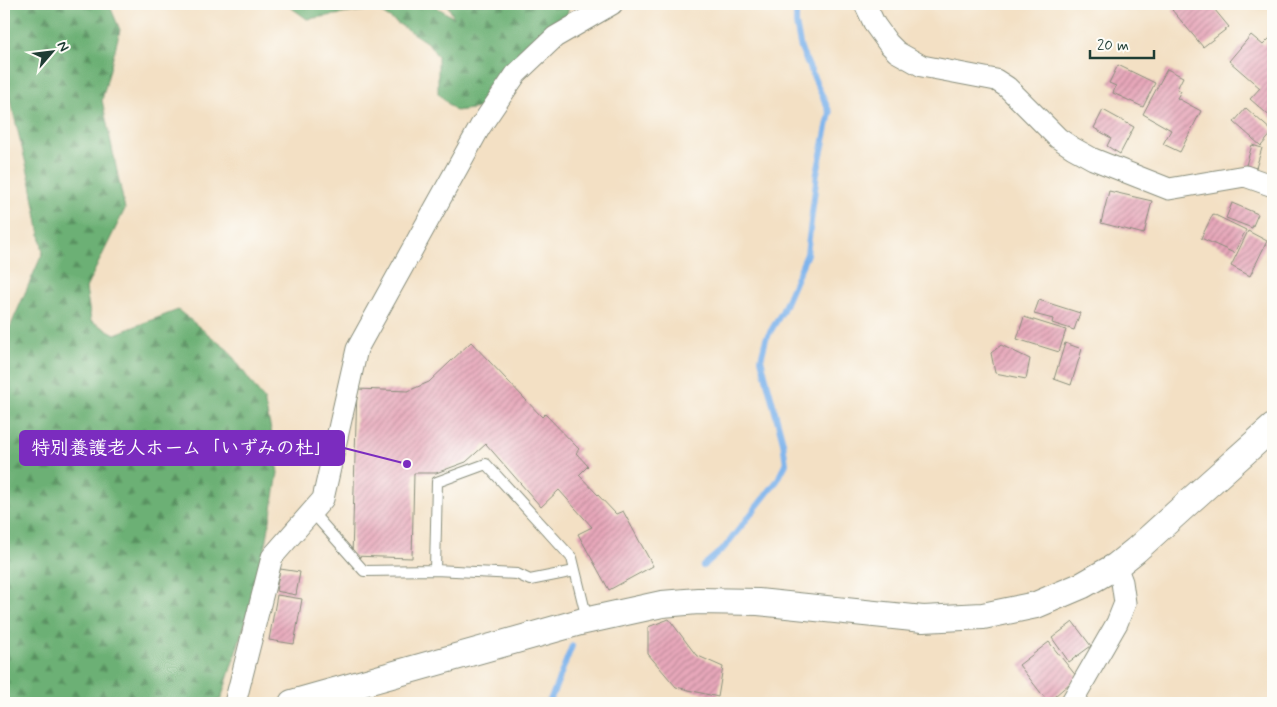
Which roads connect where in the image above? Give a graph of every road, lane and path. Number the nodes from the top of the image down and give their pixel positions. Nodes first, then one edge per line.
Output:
1 (612, 4) edge
2 (865, 4) edge
3 (1273, 186) edge
4 (1273, 428) edge
5 (312, 512) junction
6 (1116, 566) junction
7 (435, 570) junction
8 (575, 571) junction
9 (588, 620) junction
10 (235, 703) edge
11 (292, 703) edge
12 (1071, 703) edge

1 - 5 street
2 - 3 street
4 - 6 street
5 - 7 lane
5 - 10 street
6 - 9 street
6 - 12 street
7 - 8 lane
7 - 8 lane
8 - 9 lane
9 - 11 street

